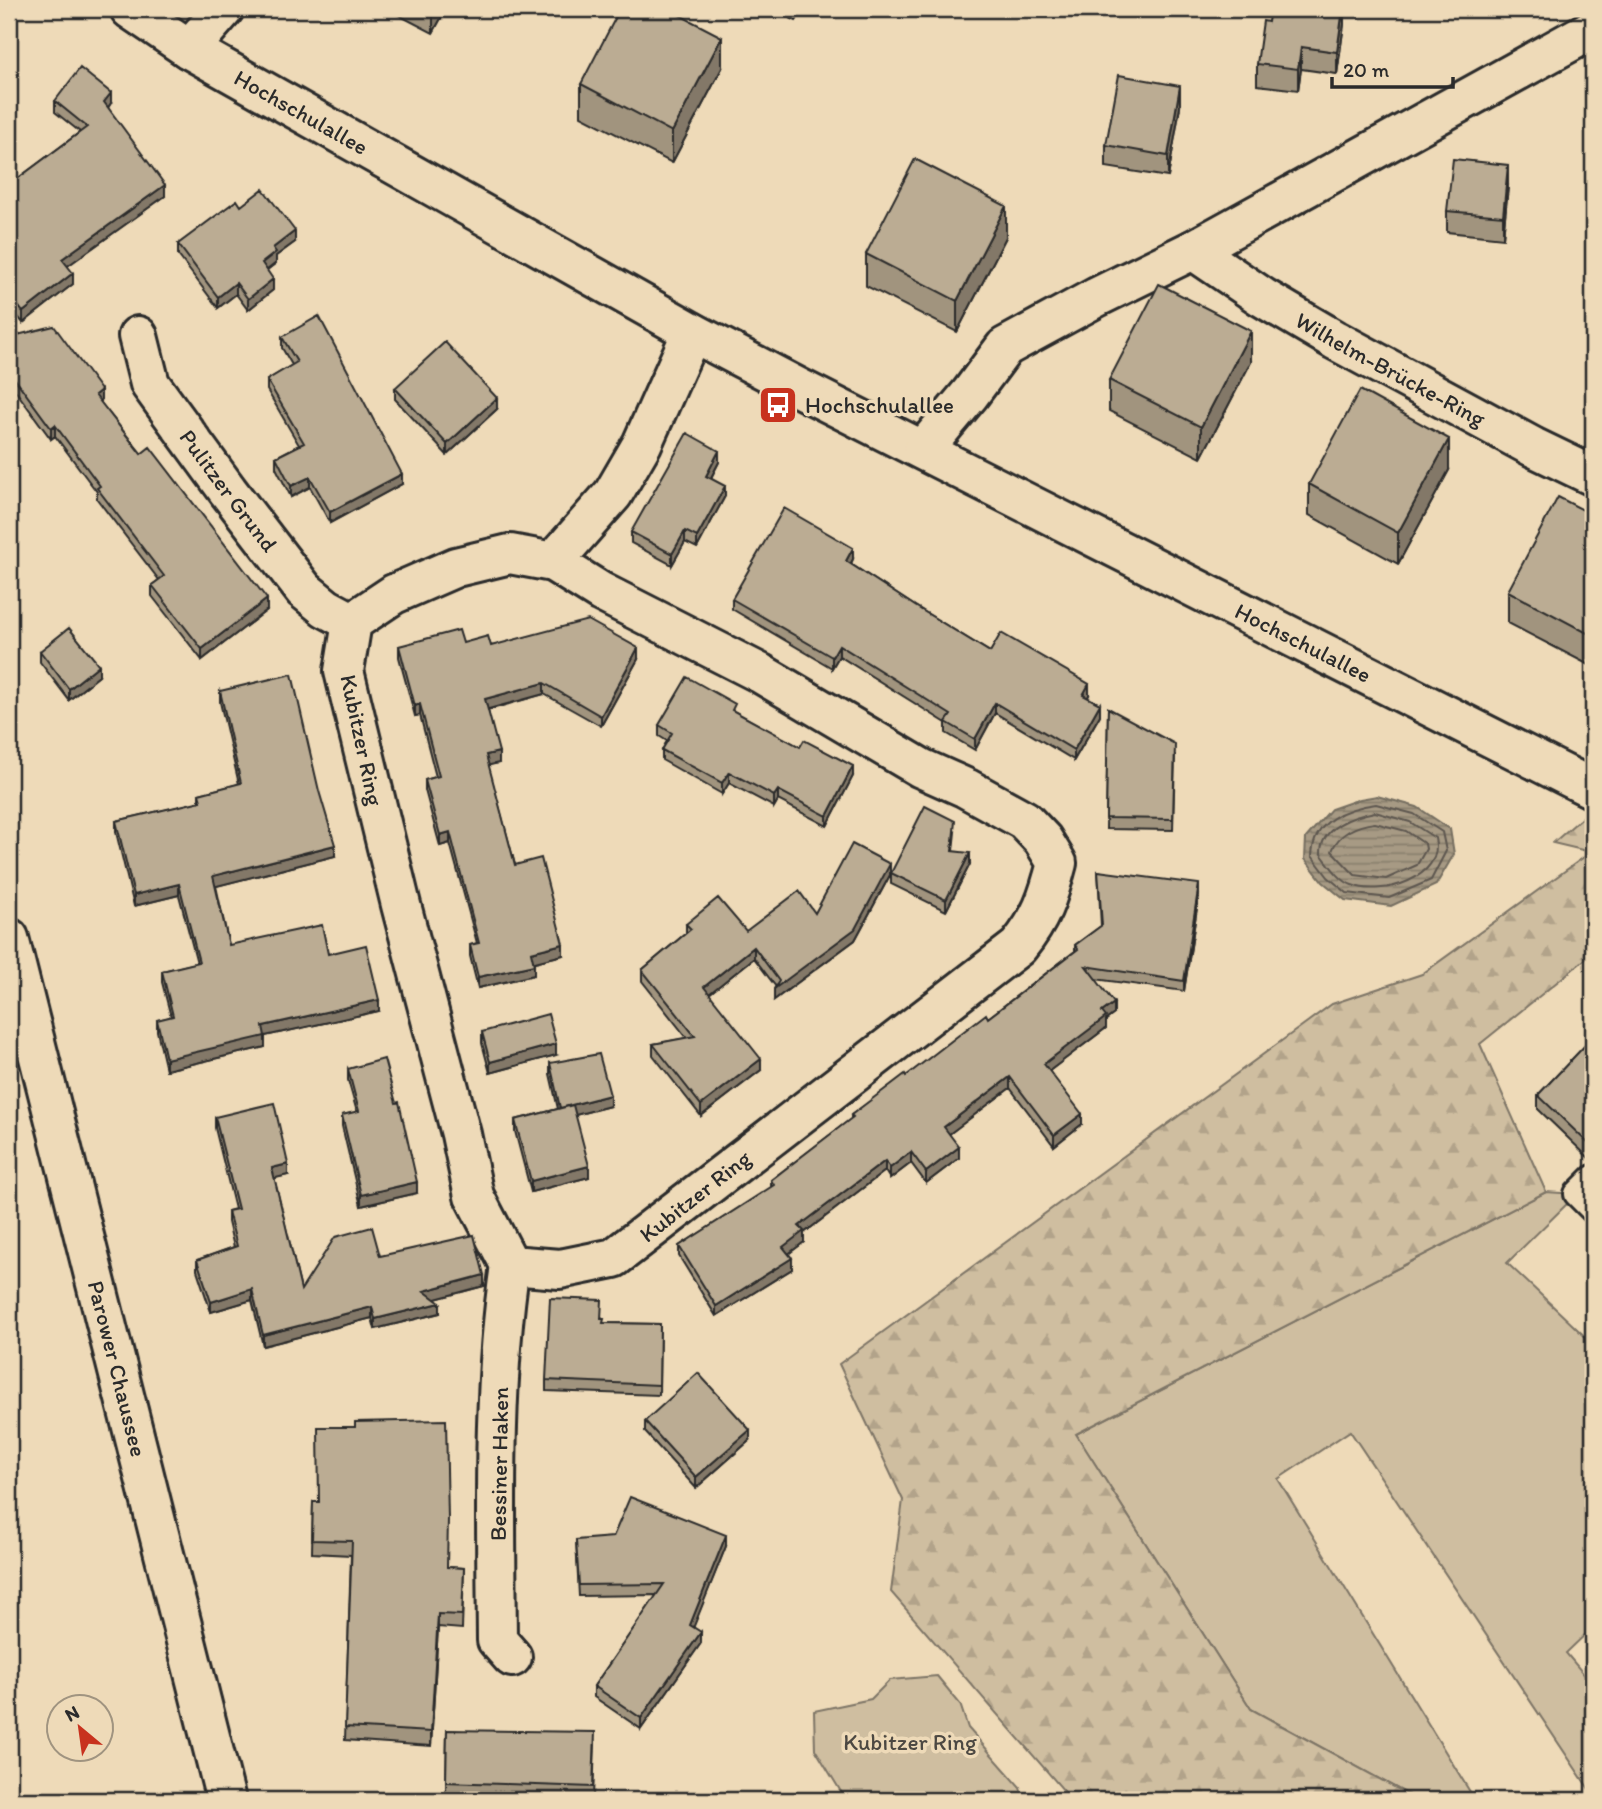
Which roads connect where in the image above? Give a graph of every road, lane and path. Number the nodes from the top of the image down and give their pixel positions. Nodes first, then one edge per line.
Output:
1 (130, 9) edge
2 (224, 9) edge
3 (1593, 29) edge
4 (189, 49) junction
5 (1194, 250) junction
6 (692, 332) junction
7 (138, 336) dead end
8 (923, 450) junction
9 (1593, 476) edge
10 (553, 562) junction
11 (352, 622) junction
12 (1593, 789) edge
13 (9, 939) edge
14 (1593, 1178) edge
15 (1593, 1210) edge
16 (510, 1265) junction
17 (512, 1657) dead end
18 (226, 1800) edge

1 - 4 street, Hochschulallee
2 - 4 street
3 - 5 street
4 - 6 street, Hochschulallee
5 - 8 street
5 - 9 street, Wilhelm-Brücke-Ring
6 - 8 street, Hochschulallee
6 - 10 street
7 - 11 street, Pulitzer Grund
8 - 12 street, Hochschulallee
10 - 11 street, Kubitzer Ring
10 - 16 street, Kubitzer Ring
11 - 16 street, Kubitzer Ring
13 - 18 street, Parower Chaussee
14 - 15 lane
16 - 17 street, Bessiner Haken

